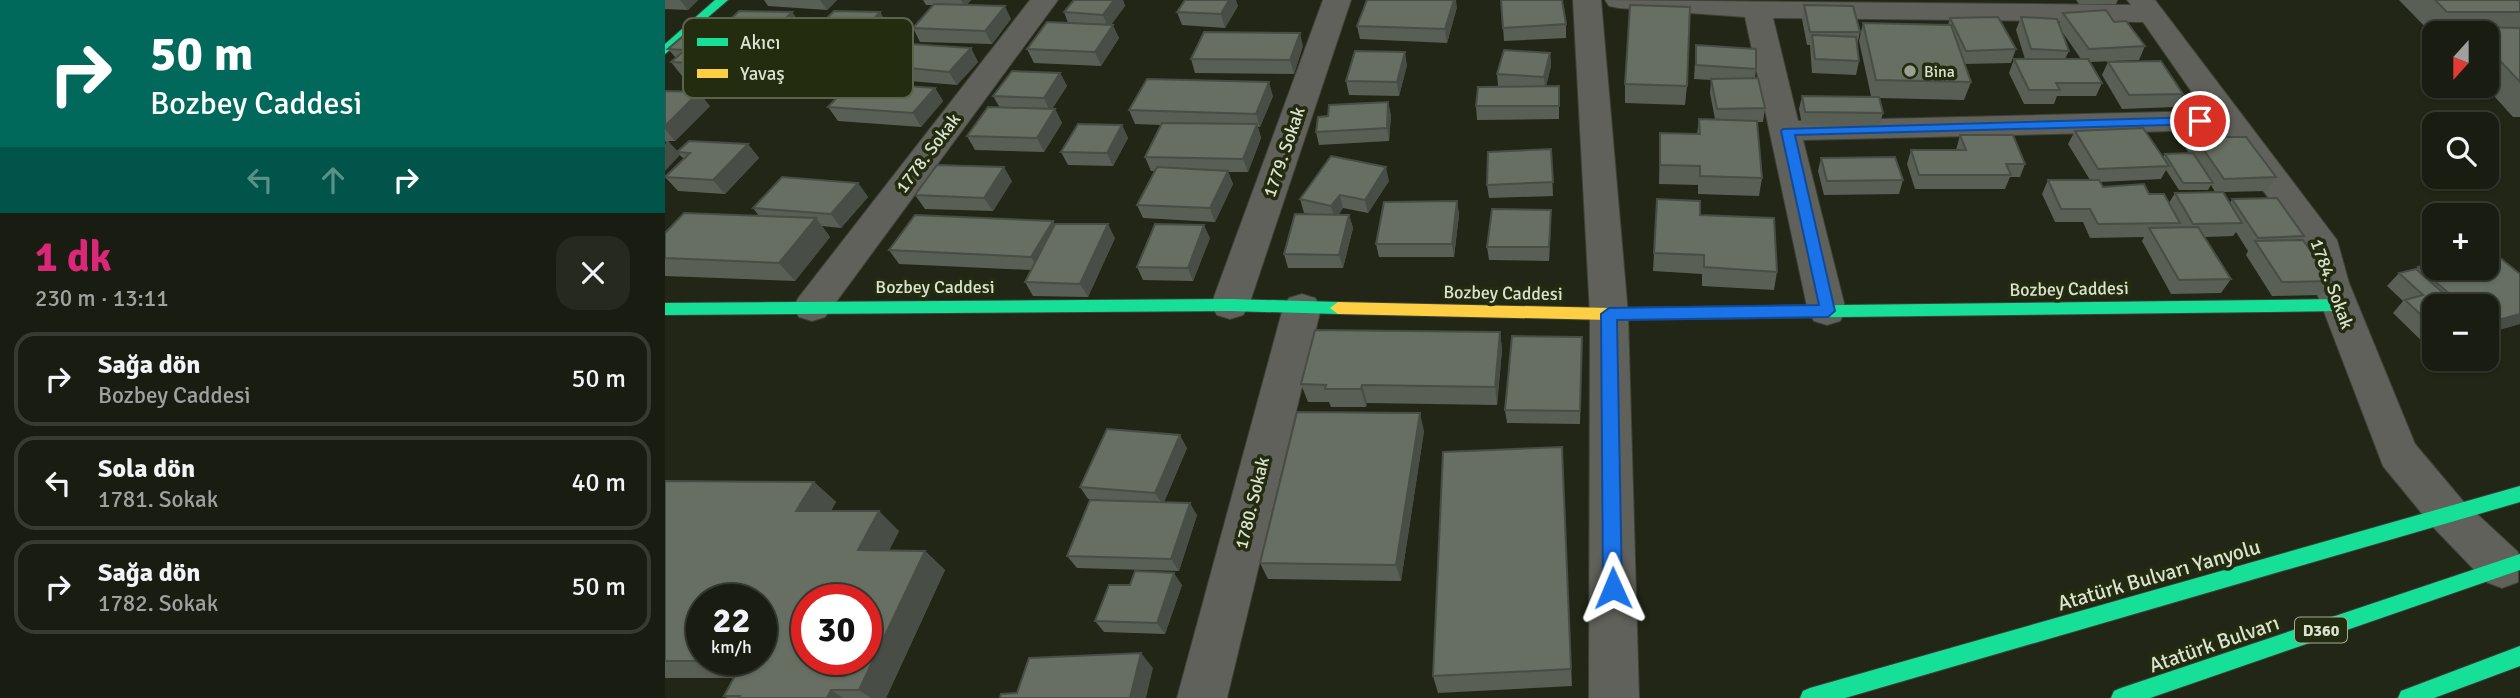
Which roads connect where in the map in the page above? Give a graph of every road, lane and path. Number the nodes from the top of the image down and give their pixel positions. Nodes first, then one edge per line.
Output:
1 (722, 0) edge
2 (1044, 0) edge
3 (1337, 0) edge
4 (1587, 0) edge
5 (1619, 0) edge
6 (2146, 7) edge
7 (1757, 10) junction
8 (701, 18) edge
9 (683, 34) edge
10 (665, 50) edge
11 (2227, 120) junction
12 (1787, 131) junction
13 (1230, 305) junction
14 (2340, 305) junction
15 (812, 307) junction
16 (1302, 308) junction
17 (665, 309) edge
18 (1828, 311) junction
19 (1609, 314) junction
20 (2520, 494) edge
21 (2448, 514) junction
22 (2511, 565) edge
23 (2520, 656) edge
24 (1202, 698) edge
25 (1614, 698) edge
26 (1810, 698) edge
27 (2121, 698) edge
28 (2408, 698) edge

1 - 8 main road
2 - 15 street, 1778. Sokak
3 - 13 street, 1779. Sokak
4 - 19 street
5 - 7 street
6 - 7 street
6 - 11 street, 1784. Sokak
7 - 12 street
9 - 10 main road
11 - 12 street
11 - 14 street, 1784. Sokak
12 - 18 street
13 - 15 main road, Bozbey Caddesi
13 - 16 main road, Bozbey Caddesi
14 - 18 main road, Bozbey Caddesi
14 - 21 street, 1784. Sokak
15 - 17 main road, Bozbey Caddesi
16 - 19 main road, Bozbey Caddesi
16 - 24 street, 1780. Sokak
18 - 19 main road, Bozbey Caddesi
19 - 25 street
20 - 21 main road, Atatürk Bulvarı Yanyolu
21 - 22 street, 1784. Sokak
21 - 26 main road, Atatürk Bulvarı Yanyolu
22 - 27 main road, Atatürk Bulvarı / D360
23 - 28 main road

